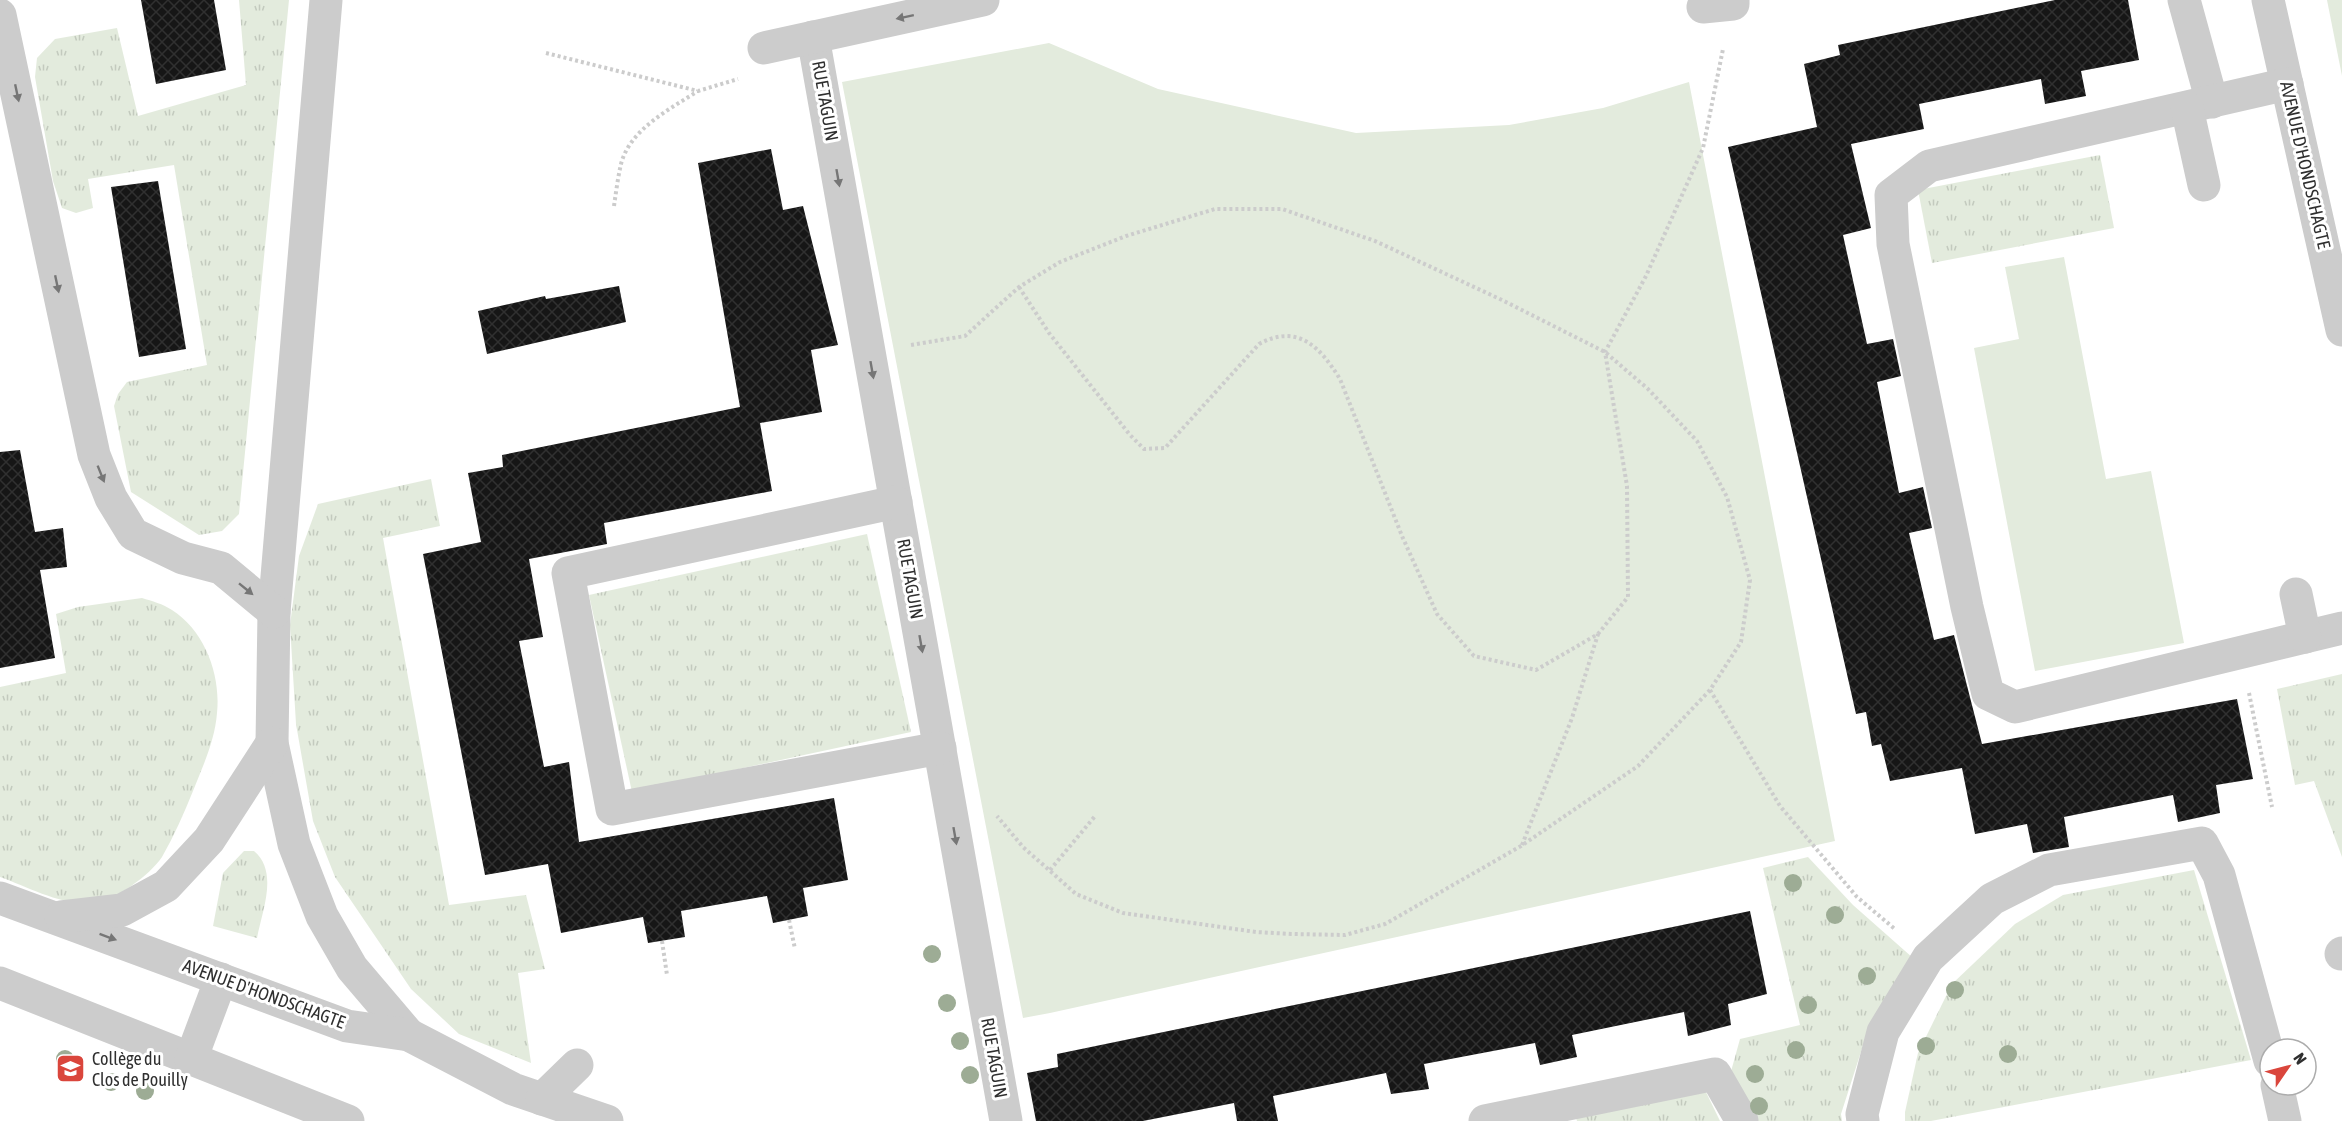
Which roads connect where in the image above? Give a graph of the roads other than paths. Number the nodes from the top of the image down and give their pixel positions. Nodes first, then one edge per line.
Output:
1 (326, 0) edge
2 (983, 0) edge
3 (2184, 0) edge
4 (2268, 0) edge
5 (0, 15) edge
6 (813, 37) junction
7 (764, 48) road end
8 (2287, 84) junction
9 (2200, 105) junction
10 (2204, 185) dead end
11 (2342, 330) edge
12 (896, 502) junction
13 (2296, 594) dead end
14 (274, 612) junction
15 (2342, 628) edge
16 (2305, 637) junction
17 (272, 743) junction
18 (940, 748) junction
19 (0, 898) edge
20 (53, 917) junction
21 (221, 978) junction
22 (0, 983) edge
23 (409, 1035) junction
24 (2264, 1037) edge
25 (191, 1059) junction
26 (577, 1065) dead end
27 (2280, 1097) edge
28 (542, 1099) junction
29 (348, 1121) edge
30 (607, 1121) edge
31 (1006, 1121) edge
32 (1485, 1121) edge
33 (1742, 1121) edge
34 (1863, 1121) edge
35 (2285, 1121) edge

1 - 14 street
2 -> 6 street
3 - 9 street
4 - 8 street, AVENUE D'HONDSCHAGTE
5 -> 14 street
6 - 7 street
6 -> 12 street, RUE TAGUIN
8 - 9 street
8 - 11 street, AVENUE D'HONDSCHAGTE
9 - 10 street
9 - 16 street
12 -> 18 street, RUE TAGUIN
12 - 18 street
13 - 16 street
14 - 17 street
15 - 16 street
17 - 20 street
17 - 23 street
18 -> 31 street, RUE TAGUIN
19 - 20 street, AVENUE D'HONDSCHAGTE
20 -> 21 street, AVENUE D'HONDSCHAGTE
21 - 23 street, AVENUE D'HONDSCHAGTE
21 - 25 street
22 - 25 street
23 - 28 street, AVENUE D'HONDSCHAGTE
24 - 34 street
25 - 29 street
26 - 28 street
27 - 35 street
28 - 30 street, AVENUE D'HONDSCHAGTE
32 - 33 street

